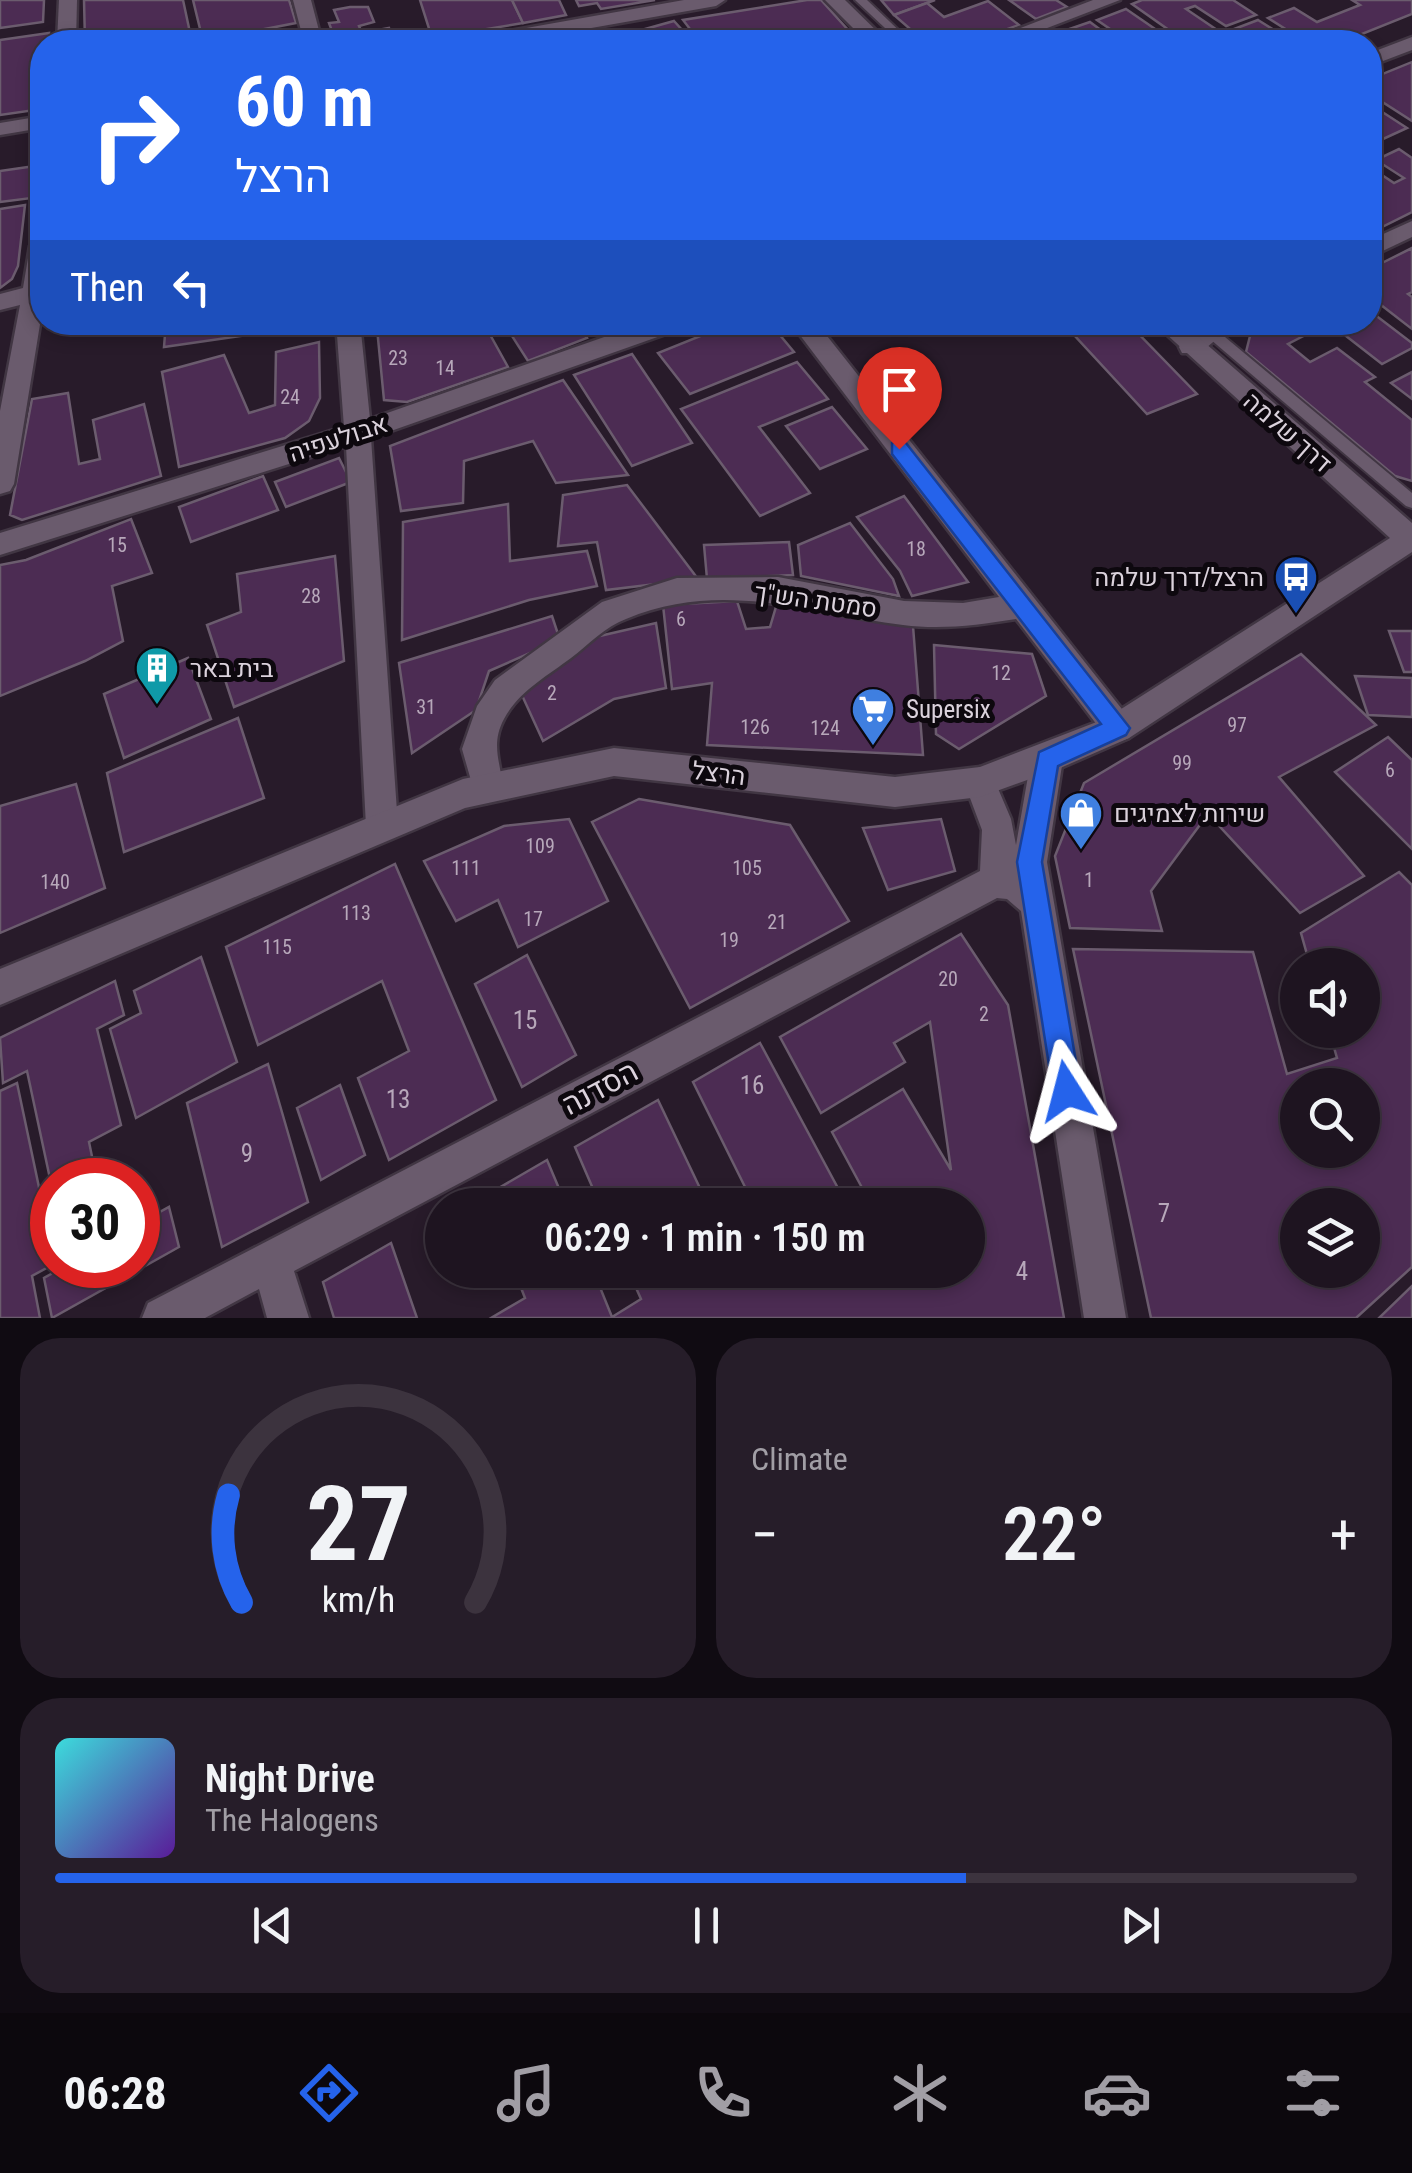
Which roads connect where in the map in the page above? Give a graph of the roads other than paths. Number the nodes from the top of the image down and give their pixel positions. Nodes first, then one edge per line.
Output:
1 (68, 0) edge
2 (302, 0) edge
3 (716, 0) edge
4 (834, 0) edge
5 (860, 0) edge
6 (1111, 0) edge
7 (67, 30) edge
8 (310, 30) edge
9 (599, 30) edge
10 (865, 30) edge
11 (893, 30) edge
12 (1027, 30) edge
13 (1412, 43) edge
14 (1382, 55) edge
15 (30, 124) edge
16 (0, 129) edge
17 (1412, 228) edge
18 (1382, 244) edge
19 (30, 294) edge
20 (0, 302) edge
21 (30, 315) edge
22 (349, 335) edge
23 (637, 335) edge
24 (812, 335) edge
25 (1209, 335) edge
26 (1210, 335) edge
27 (360, 432) junction
28 (0, 484) edge
29 (1412, 502) edge
30 (1412, 540) edge
31 (0, 544) edge
32 (1022, 606) junction
33 (1118, 728) junction
34 (1047, 759) junction
35 (980, 782) junction
36 (487, 788) junction
37 (382, 826) junction
38 (995, 881) junction
39 (1036, 902) junction
40 (0, 987) edge
41 (270, 1260) junction
42 (163, 1318) edge
43 (288, 1318) edge
44 (1105, 1318) edge

1 - 7 street
2 - 8 street
3 - 9 street
4 - 10 street
5 - 11 lane
6 - 12 street
13 - 14 street
15 - 16 street
17 - 18 street
19 - 20 street
21 - 28 street
22 - 27 street
23 - 27 street, אבולעפיה
24 - 32 street
25 - 30 street, דרך שלמה
26 - 29 lane, דרך שלמה
27 - 31 street, אבולעפיה
27 - 37 street
30 - 33 street, הרצל
32 - 33 street
32 - 36 street, סמטת הש"ך
33 - 34 street, הרצל
34 - 35 street, הרצל
34 - 39 street
35 - 36 street, הרצל
35 - 38 street
36 - 37 street, הרצל
37 - 40 street, הרצל
38 - 39 street
38 - 41 street, הסדנה
39 - 44 street
41 - 42 street, הסדנה
41 - 43 street

